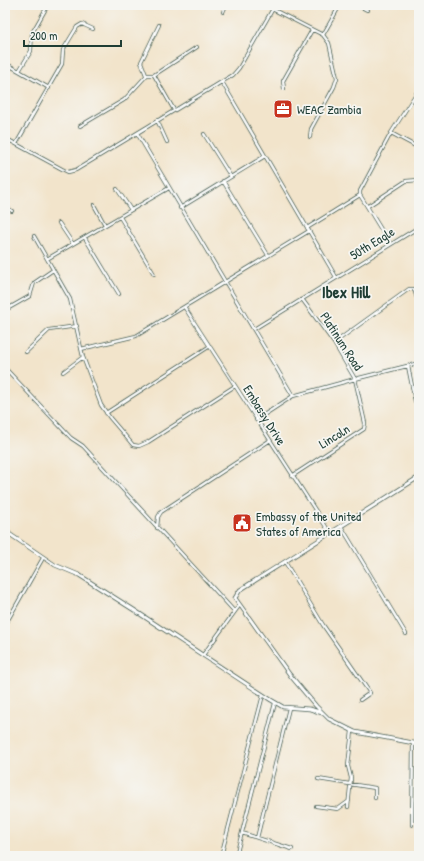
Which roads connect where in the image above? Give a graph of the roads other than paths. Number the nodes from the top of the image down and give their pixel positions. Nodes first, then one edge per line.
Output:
1 (48, 5) edge
2 (226, 5) edge
3 (275, 5) edge
4 (340, 5) edge
5 (357, 5) edge
6 (272, 9) junction
7 (367, 10) dead end
8 (223, 12) dead end
9 (158, 25) dead end
10 (93, 29) dead end
11 (312, 30) junction
12 (323, 35) junction
13 (197, 47) dead end
14 (5, 63) edge
15 (9, 66) junction
16 (20, 71) junction
17 (5, 73) edge
18 (146, 75) junction
19 (154, 75) junction
20 (222, 82) junction
21 (49, 88) junction
22 (284, 88) dead end
23 (419, 89) edge
24 (174, 110) junction
25 (157, 120) junction
26 (80, 126) dead end
27 (136, 133) junction
28 (391, 133) junction
29 (204, 134) dead end
30 (310, 137) dead end
31 (5, 138) edge
32 (167, 142) dead end
33 (16, 144) junction
34 (419, 148) edge
35 (265, 156) junction
36 (231, 177) junction
37 (419, 180) edge
38 (223, 181) junction
39 (169, 188) junction
40 (117, 189) dead end
41 (360, 196) junction
42 (94, 205) dead end
43 (368, 206) junction
44 (5, 207) edge
45 (180, 208) junction
46 (131, 210) junction
47 (12, 211) dead end
48 (120, 217) junction
49 (59, 222) dead end
50 (105, 226) junction
51 (419, 227) edge
52 (307, 228) junction
53 (309, 231) junction
54 (34, 236) dead end
55 (85, 238) junction
56 (73, 244) junction
57 (390, 244) junction
58 (268, 255) junction
59 (47, 259) junction
60 (53, 270) junction
61 (154, 274) dead end
62 (336, 277) junction
63 (226, 283) junction
64 (119, 294) dead end
65 (302, 299) junction
66 (419, 304) edge
67 (9, 308) dead end
68 (185, 308) junction
69 (77, 326) junction
70 (254, 329) junction
71 (334, 343) junction
72 (210, 346) junction
73 (81, 349) junction
74 (26, 352) dead end
75 (83, 356) junction
76 (419, 363) edge
77 (408, 366) junction
78 (5, 368) edge
79 (63, 372) dead end
80 (355, 379) junction
81 (235, 386) junction
82 (293, 396) junction
83 (415, 401) dead end
84 (106, 413) junction
85 (256, 420) junction
86 (269, 441) junction
87 (292, 476) junction
88 (419, 477) edge
89 (340, 526) junction
90 (157, 528) junction
91 (5, 531) edge
92 (9, 533) junction
93 (330, 533) junction
94 (5, 539) edge
95 (43, 558) junction
96 (284, 561) junction
97 (239, 606) junction
98 (234, 611) junction
99 (5, 625) edge
100 (406, 634) dead end
101 (203, 655) junction
102 (263, 695) junction
103 (360, 700) dead end
104 (312, 701) junction
105 (275, 703) junction
106 (289, 708) junction
107 (308, 709) junction
108 (325, 715) junction
109 (352, 731) junction
110 (413, 743) junction
111 (419, 744) edge
112 (318, 779) dead end
113 (351, 784) junction
114 (375, 798) dead end
115 (349, 801) junction
116 (316, 806) dead end
117 (348, 808) dead end
118 (412, 825) dead end
119 (242, 834) junction
120 (256, 838) junction
121 (292, 849) dead end
122 (221, 856) edge
123 (236, 856) edge

1 - 16 street
2 - 8 street
3 - 6 street
4 - 12 street
5 - 7 street
6 - 11 street
6 - 20 street
9 - 18 street
10 - 21 street
11 - 12 street
11 - 22 street
12 - 30 street
13 - 19 street
14 - 15 street
15 - 16 street
15 - 17 street
16 - 21 street
18 - 19 street
18 - 26 street
19 - 24 street
20 - 24 street
20 - 35 street
21 - 33 street
23 - 28 street
24 - 25 street
25 - 27 street
25 - 32 street
27 - 33 street
27 - 39 street
28 - 34 street
28 - 41 street
29 - 36 street
31 - 33 street
35 - 36 street
35 - 52 street
36 - 38 street
37 - 43 street
38 - 45 street
38 - 58 street
39 - 45 street
39 - 46 street
40 - 46 street
41 - 43 street
41 - 52 street
42 - 50 street
43 - 57 street
44 - 47 street
45 - 63 street
46 - 48 street
48 - 50 street
48 - 61 street
49 - 56 street
50 - 55 street
51 - 57 street, 50th Eagle
52 - 53 street
53 - 58 street
53 - 62 street
54 - 59 street
55 - 56 street
55 - 64 street
56 - 59 street
57 - 62 street, 50th Eagle
58 - 63 street
59 - 60 street
60 - 67 street
60 - 69 street
62 - 65 street, 50th Eagle
63 - 68 street
63 - 70 street
65 - 70 street, 50th Eagle
65 - 71 street, Platinum Road
66 - 71 street
68 - 72 street, Embassy Drive
68 - 73 street
69 - 73 street
69 - 74 street
70 - 82 street
71 - 80 street, Platinum Road
72 - 81 street, Embassy Drive
72 - 84 street
73 - 75 street
75 - 79 street
75 - 84 street
76 - 77 street, Platinum Road
77 - 80 street, Platinum Road
77 - 83 street
78 - 90 street
80 - 82 street
80 - 87 street, Lincoln
81 - 84 street
81 - 85 street, Embassy Drive
82 - 85 street
85 - 86 street, Embassy Drive
86 - 87 street, Embassy Drive
86 - 90 street
87 - 93 street, Embassy Drive
88 - 89 street
89 - 93 street
89 - 100 street
90 - 98 street
91 - 92 street
92 - 94 street
92 - 95 street
93 - 96 street
95 - 99 street
95 - 101 street
96 - 97 street
96 - 103 street
97 - 98 street
97 - 104 street
98 - 101 street
101 - 102 street
102 - 105 street
102 - 122 street
104 - 107 street
104 - 108 street
105 - 106 street
105 - 119 street
106 - 107 street
106 - 120 street
107 - 108 street
108 - 109 street
109 - 110 street
109 - 113 street
110 - 111 street
110 - 118 street
112 - 113 street
113 - 114 street
113 - 115 street
115 - 116 street
115 - 117 street
119 - 120 street
119 - 123 street
120 - 121 street

